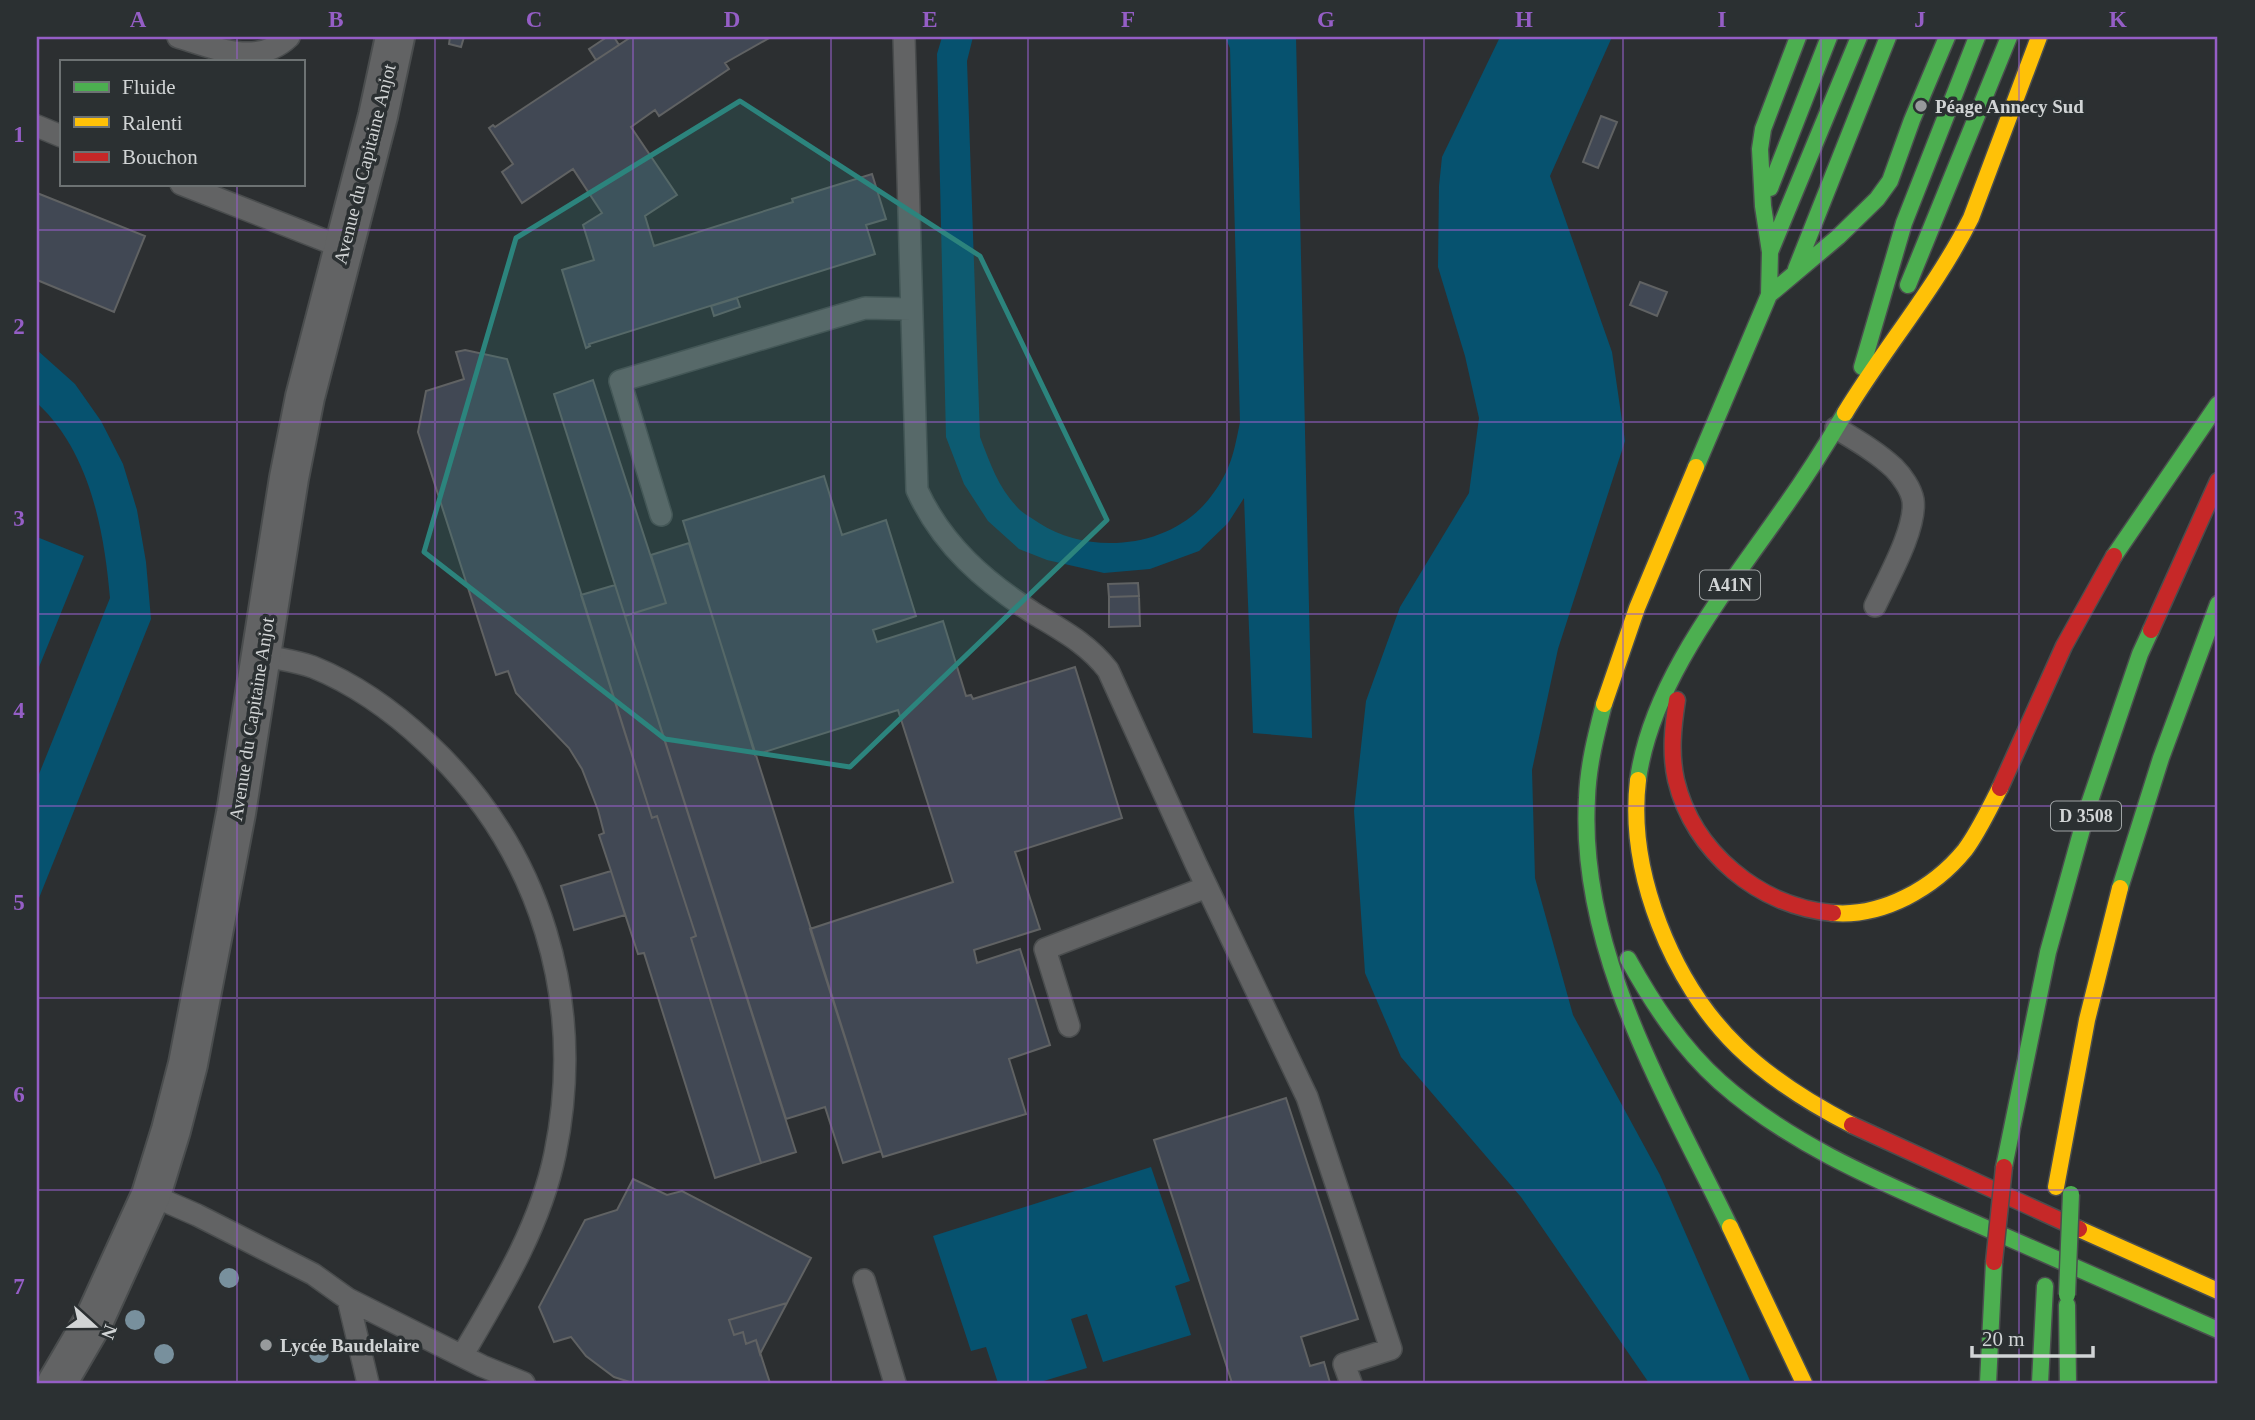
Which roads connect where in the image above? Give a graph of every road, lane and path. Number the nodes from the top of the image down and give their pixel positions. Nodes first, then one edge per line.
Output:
1 (178, 37) edge
2 (289, 37) edge
3 (395, 37) edge
4 (905, 37) edge
5 (1798, 37) edge
6 (1829, 37) edge
7 (1859, 37) edge
8 (1888, 37) edge
9 (1947, 37) edge
10 (1977, 37) edge
11 (2009, 37) edge
12 (2039, 37) edge
13 (37, 126) edge
14 (60, 136) edge
15 (186, 186) edge
16 (1855, 195) dead end
17 (1763, 206) junction
18 (1838, 237) junction
19 (344, 248) junction
20 (1770, 252) junction
21 (1795, 271) junction
22 (1769, 295) junction
23 (911, 309) junction
24 (1864, 382) junction
25 (1851, 403) junction
26 (2218, 404) edge
27 (1836, 428) junction
28 (2218, 481) edge
29 (661, 515) dead end
30 (2218, 604) edge
31 (1875, 606) dead end
32 (1690, 648) junction
33 (261, 655) junction
34 (1207, 887) junction
35 (1597, 902) junction
36 (1069, 1026) dead end
37 (2063, 1191) junction
38 (151, 1195) junction
39 (864, 1280) dead end
40 (2218, 1291) edge
41 (348, 1299) junction
42 (2218, 1330) edge
43 (462, 1356) junction
44 (484, 1375) edge
45 (57, 1383) edge
46 (368, 1383) edge
47 (524, 1383) edge
48 (895, 1383) edge
49 (1351, 1383) edge
50 (1804, 1383) edge
51 (1988, 1383) edge
52 (2040, 1383) edge
53 (2068, 1383) edge

1 - 2 lane
3 - 19 street, Avenue du Capitaine Anjot
4 - 23 lane
5 - 17 highway
6 - 17 highway
7 - 20 highway
8 - 21 highway
9 - 18 highway
10 - 25 highway
11 - 24 highway
12 - 24 highway
13 - 14 lane
15 - 19 lane
16 - 18 highway
17 - 20 highway
18 - 21 highway
19 - 33 street, Avenue du Capitaine Anjot
20 - 22 highway
21 - 22 highway
22 - 35 highway
23 - 29 lane
23 - 34 lane
24 - 25 highway
25 - 27 highway, A41N
26 - 32 highway
27 - 31 lane
27 - 32 highway, A41N
28 - 51 highway, D 3508, bridge
30 - 37 highway, D 3508
32 - 40 highway
33 - 38 street, Avenue du Capitaine Anjot
33 - 43 lane
34 - 36 lane
34 - 49 lane
35 - 42 highway
35 - 50 highway
37 - 52 highway
37 - 53 highway, bridge
38 - 41 lane
38 - 45 street, Avenue du Capitaine Anjot
39 - 48 lane
41 - 43 lane
41 - 46 lane
43 - 44 lane
44 - 47 lane

